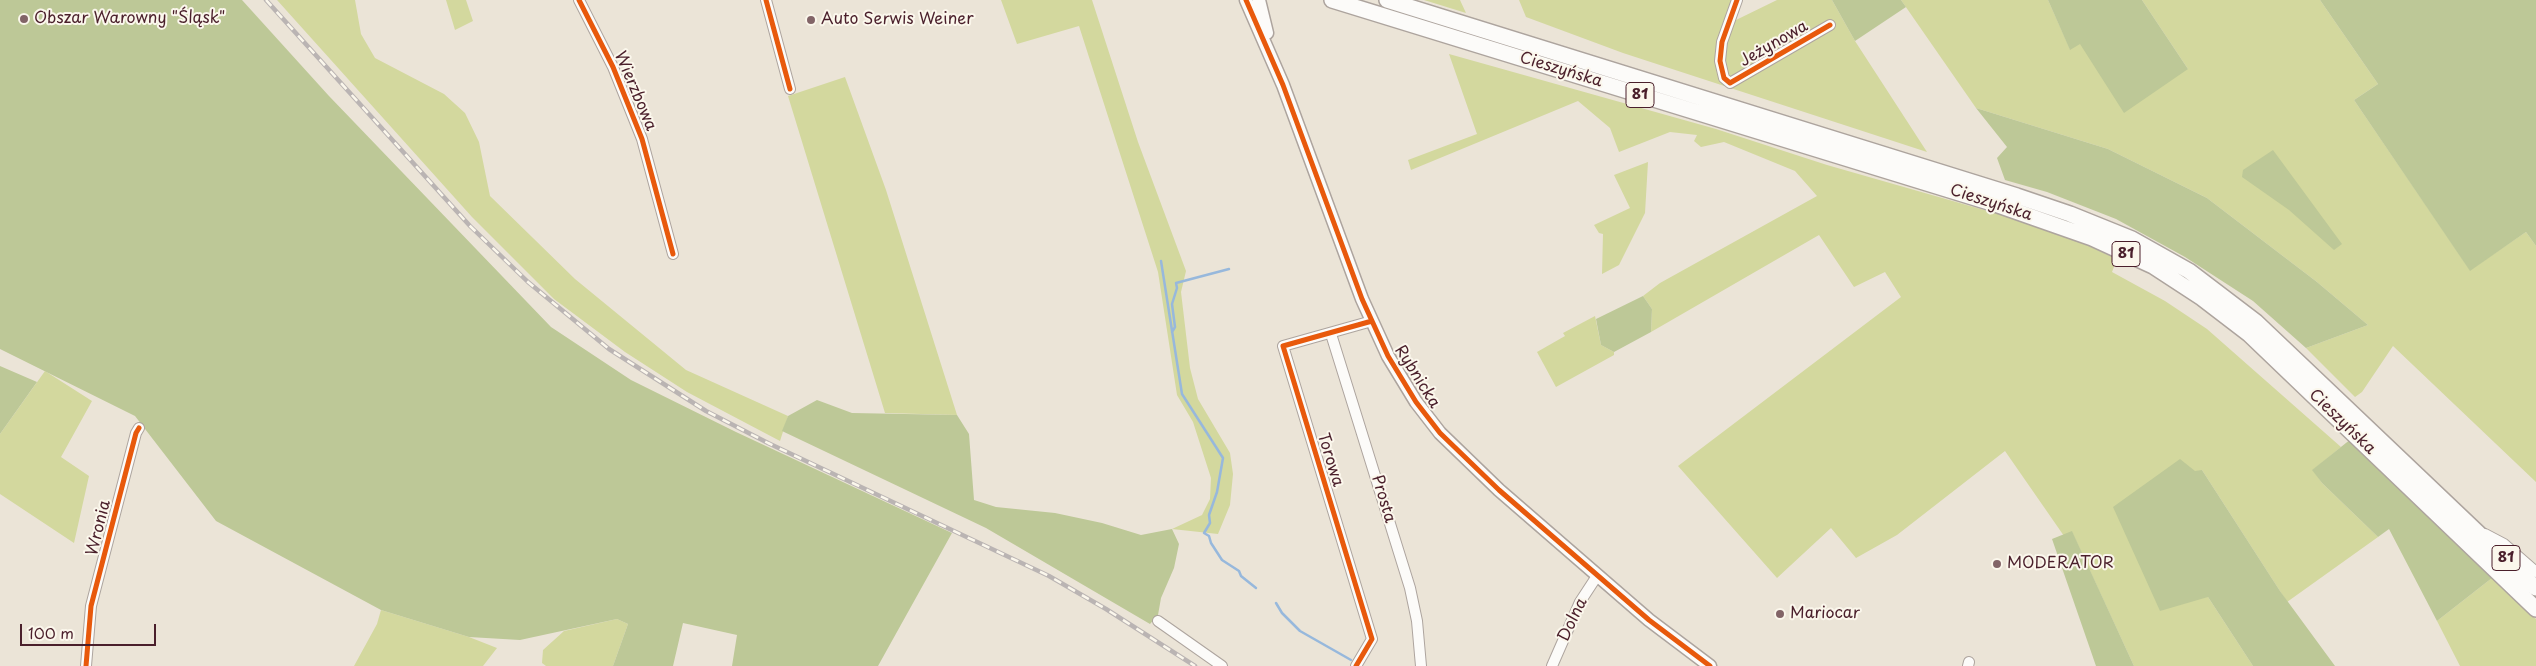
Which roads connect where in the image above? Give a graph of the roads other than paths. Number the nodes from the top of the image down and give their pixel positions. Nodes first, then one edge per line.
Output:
1 (579, 0) edge
2 (766, 0) edge
3 (1246, 0) edge
4 (1259, 0) edge
5 (1270, 0) edge
6 (1332, 0) edge
7 (1387, 0) edge
8 (1737, 0) edge
9 (1263, 17) junction
10 (1830, 25) dead end
11 (1274, 60) junction
12 (790, 89) dead end
13 (673, 254) dead end
14 (1372, 321) junction
15 (1330, 334) junction
16 (139, 428) dead end
17 (2476, 529) junction
18 (2534, 567) edge
19 (1597, 576) junction
20 (2536, 588) edge
21 (2536, 609) edge
22 (1158, 621) dead end
23 (86, 666) edge
24 (1222, 666) edge
25 (1356, 666) edge
26 (1421, 666) edge
27 (1552, 666) edge
28 (1710, 666) edge

1 - 13 street, Wierzbowa
2 - 12 street
3 - 11 street, Rybnicka
4 - 9 street, Rybnicka
5 - 9 street
6 - 21 main road, Cieszyńska / 81
7 - 17 main road, Cieszyńska / 81
8 - 10 street, Jeżynowa
9 - 11 street, Rybnicka
11 - 14 street, Rybnicka
14 - 15 street, Torowa
14 - 19 street, Rybnicka
15 - 25 street, Torowa
15 - 26 street, Prosta
16 - 23 street, Wronia
17 - 18 street
17 - 20 main road, Cieszyńska / 81
19 - 27 street, Dolna
19 - 28 street, Rybnicka
22 - 24 street

